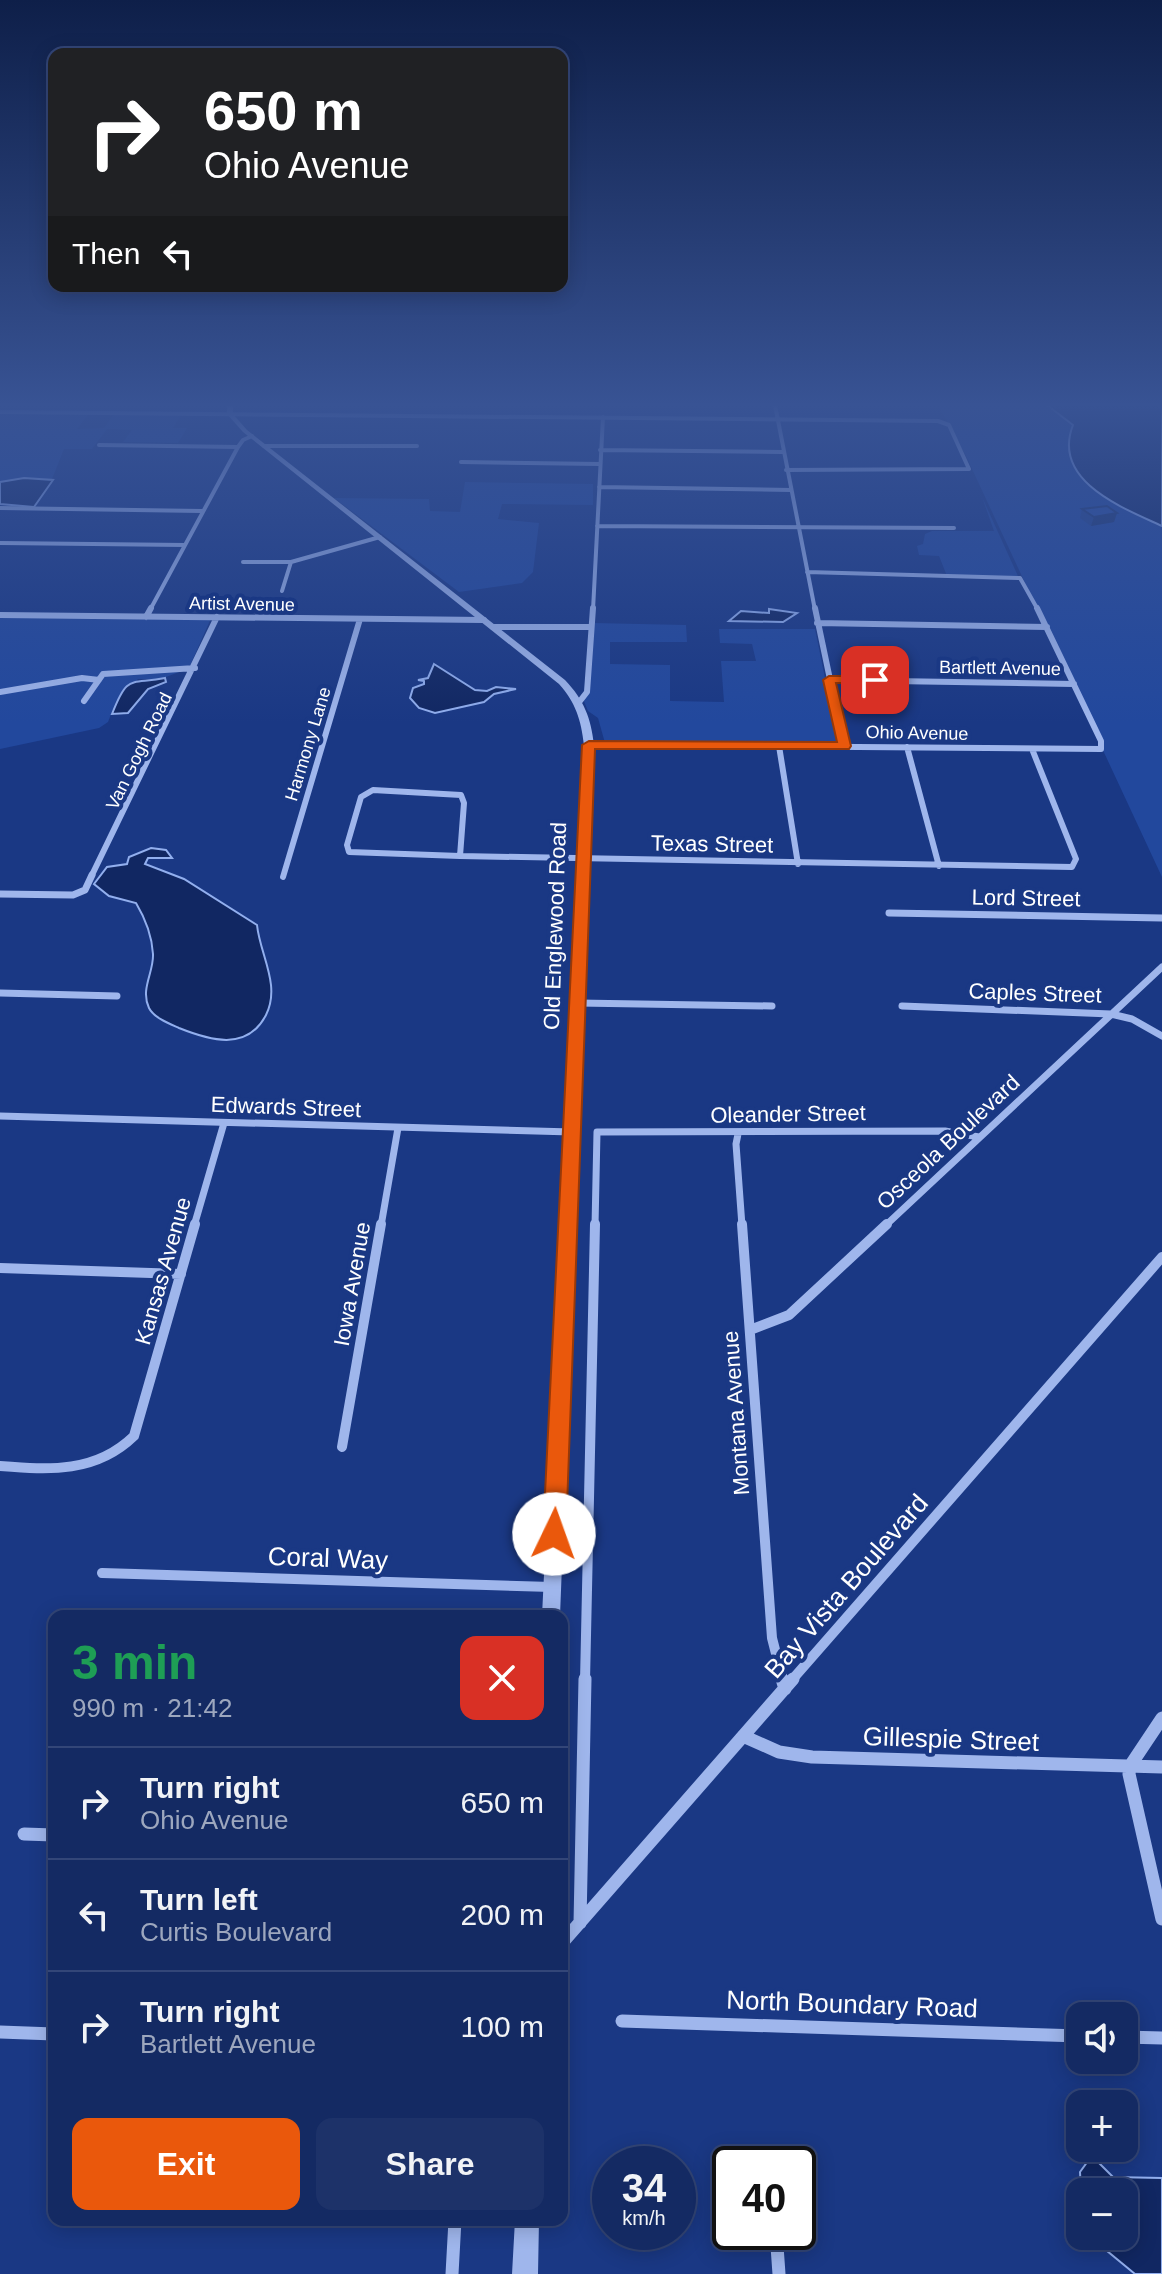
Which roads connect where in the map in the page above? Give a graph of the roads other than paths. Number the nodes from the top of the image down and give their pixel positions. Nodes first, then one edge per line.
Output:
1 (202, 511) edge
2 (347, 511) edge
3 (598, 511) edge
4 (796, 511) edge
5 (597, 526) junction
6 (799, 527) junction
7 (954, 528) dead end
8 (380, 537) junction
9 (0, 543) edge
10 (185, 545) junction
11 (243, 562) dead end
12 (291, 562) junction
13 (807, 572) junction
14 (282, 591) dead end
15 (0, 615) edge
16 (146, 617) junction
17 (217, 617) junction
18 (360, 619) junction
19 (817, 623) junction
20 (488, 624) junction
21 (590, 627) junction
22 (1047, 627) junction
23 (195, 668) junction
24 (99, 680) junction
25 (829, 680) junction
26 (1074, 684) junction
27 (0, 692) edge
28 (84, 701) dead end
29 (580, 701) junction
30 (589, 745) junction
31 (779, 746) junction
32 (844, 746) junction
33 (907, 747) junction
34 (1032, 749) junction
35 (460, 856) junction
36 (582, 860) junction
37 (798, 864) junction
38 (939, 866) junction
39 (283, 877) dead end
40 (0, 894) edge
41 (889, 913) dead end
42 (1162, 918) edge
43 (1162, 967) edge
44 (0, 993) edge
45 (117, 996) dead end
46 (578, 1003) junction
47 (772, 1006) dead end
48 (902, 1006) dead end
49 (1111, 1014) junction
50 (1162, 1036) edge
51 (0, 1116) edge
52 (224, 1123) junction
53 (398, 1128) junction
54 (572, 1132) junction
55 (738, 1134) junction
56 (979, 1137) junction
57 (1162, 1257) edge
58 (0, 1268) edge
59 (181, 1274) junction
60 (750, 1330) junction
61 (342, 1447) dead end
62 (0, 1466) edge
63 (102, 1573) dead end
64 (552, 1587) junction
65 (551, 1610) edge
66 (785, 1689) junction
67 (1162, 1718) edge
68 (743, 1736) junction
69 (1130, 1766) junction
70 (1162, 1767) edge
71 (24, 1834) dead end
72 (48, 1835) edge
73 (1162, 1919) edge
74 (580, 1923) junction
75 (568, 1936) edge
76 (622, 2021) dead end
77 (0, 2032) edge
78 (48, 2034) edge
79 (1066, 2036) edge
80 (1138, 2037) edge
81 (1162, 2038) edge
82 (455, 2226) edge
83 (527, 2226) edge
84 (777, 2250) edge
85 (452, 2274) edge
86 (525, 2274) edge
87 (779, 2274) edge

1 - 10 street
2 - 8 street
3 - 5 street
4 - 6 street
5 - 6 street
5 - 21 street
6 - 7 street
6 - 13 street
8 - 12 street
8 - 20 street
9 - 10 street
10 - 16 street
11 - 12 street
12 - 14 street
13 - 19 street
13 - 22 street
15 - 16 street, Artist Avenue
16 - 17 street, Artist Avenue
17 - 18 street, Artist Avenue
17 - 23 street, Van Gogh Road
18 - 20 street, Artist Avenue
18 - 39 street, Harmony Lane
19 - 22 street
19 - 25 street
20 - 21 street, Artist Avenue
20 - 29 street
21 - 29 street
22 - 26 street
23 - 24 street
23 - 40 street, Van Gogh Road
24 - 27 street
24 - 28 street
25 - 26 street, Bartlett Avenue
25 - 32 street
26 - 34 street, Ohio Avenue
29 - 30 street, Old Englewood Road
30 - 31 street, Ohio Avenue
30 - 36 street, Old Englewood Road
31 - 32 street, Ohio Avenue
31 - 37 street
32 - 33 street, Ohio Avenue
33 - 34 street, Ohio Avenue
33 - 38 street
34 - 38 street, Texas Street
35 - 35 street, Texas Street
35 - 36 street, Texas Street
36 - 37 street, Texas Street
36 - 46 street, Old Englewood Road
37 - 38 street, Texas Street
41 - 42 street, Lord Street
43 - 49 street, Osceola Boulevard
44 - 45 street
46 - 47 street
46 - 54 street, Old Englewood Road
48 - 49 street, Caples Street
49 - 50 street, Caples Street
49 - 56 street, Osceola Boulevard
51 - 52 street, Edwards Street
52 - 53 street, Edwards Street
52 - 59 street, Kansas Avenue
53 - 54 street, Edwards Street
53 - 61 street, Iowa Avenue
54 - 64 street, Old Englewood Road
55 - 56 street, Oleander Street
55 - 60 street, Montana Avenue
55 - 74 street, Oleander Street
56 - 60 street, Osceola Boulevard
57 - 66 street, Bay Vista Boulevard
58 - 59 street
59 - 62 street, Kansas Avenue
60 - 66 street, Montana Avenue
63 - 64 street, Coral Way
64 - 65 street, Old Englewood Road
66 - 68 street, Bay Vista Boulevard
67 - 69 street
68 - 69 street, Gillespie Street
68 - 74 street, Bay Vista Boulevard
69 - 70 street, Gillespie Street
69 - 73 street
71 - 72 street
74 - 75 street, Bay Vista Boulevard
76 - 79 street, North Boundary Road
77 - 78 street
80 - 81 street
82 - 85 street
83 - 86 street
84 - 87 street

